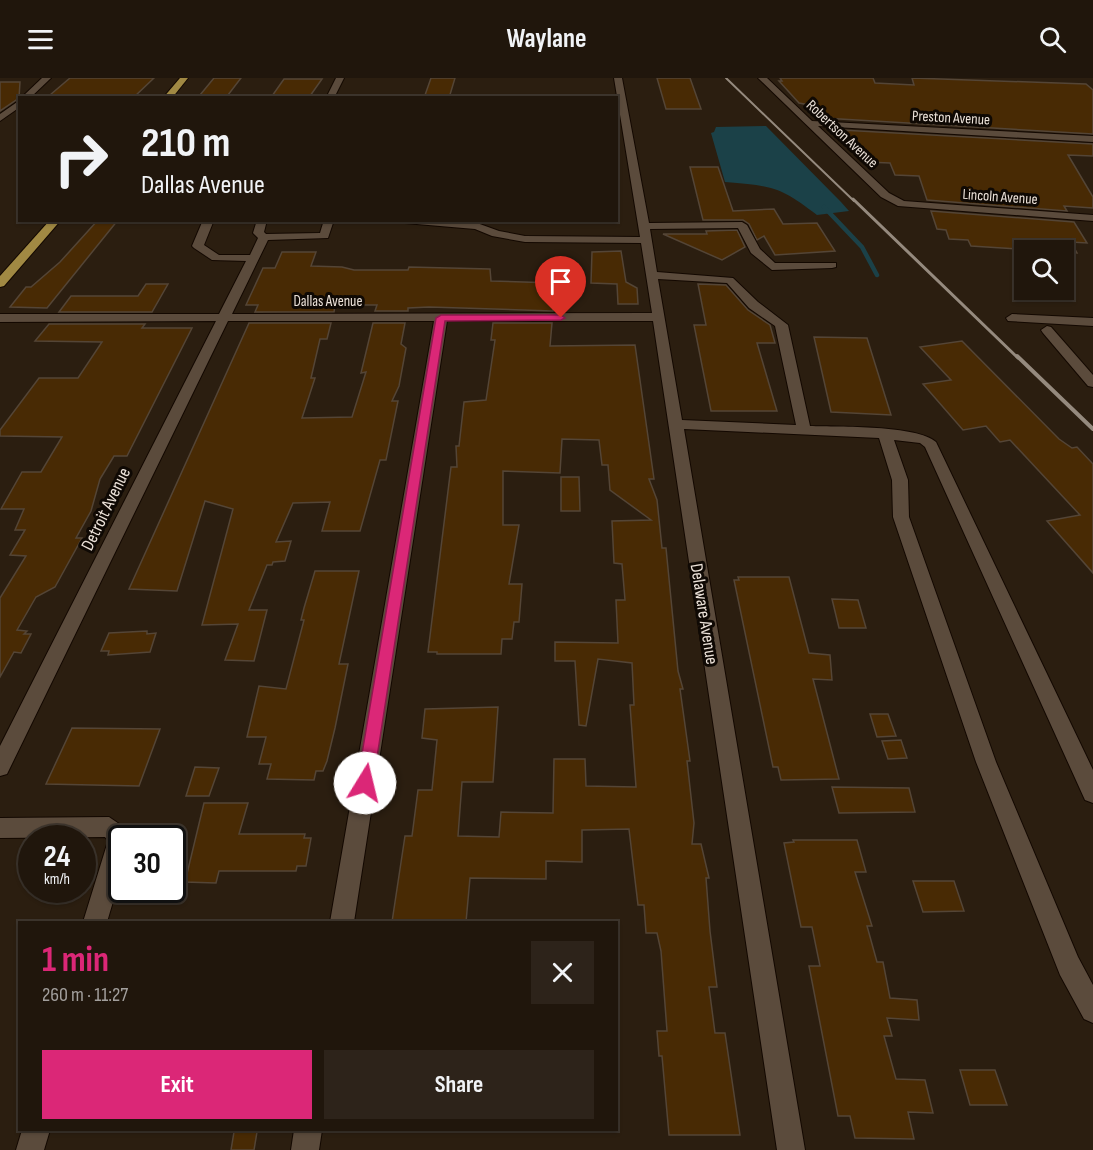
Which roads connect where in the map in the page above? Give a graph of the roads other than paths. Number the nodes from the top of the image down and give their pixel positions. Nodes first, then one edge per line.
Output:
1 (47, 78) edge
2 (184, 78) edge
3 (340, 78) edge
4 (618, 78) edge
5 (762, 78) edge
6 (27, 96) edge
7 (169, 96) edge
8 (331, 96) edge
9 (18, 104) edge
10 (2, 116) edge
11 (807, 123) junction
12 (623, 137) edge
13 (1093, 139) edge
14 (906, 205) joint
15 (1093, 218) edge
16 (54, 222) edge
17 (209, 222) edge
18 (261, 222) edge
19 (328, 222) edge
20 (429, 222) edge
21 (644, 233) junction
22 (264, 237) junction
23 (250, 263) junction
24 (832, 265) dead end
25 (650, 274) junction
26 (0, 283) edge
27 (0, 318) edge
28 (223, 318) junction
29 (441, 318) junction
30 (656, 318) junction
31 (1012, 318) dead end
32 (1093, 322) edge
33 (1047, 330) dead end
34 (1093, 383) edge
35 (674, 424) junction
36 (804, 430) junction
37 (885, 434) junction
38 (0, 767) edge
39 (1093, 793) edge
40 (0, 828) edge
41 (95, 921) edge
42 (342, 921) edge
43 (1093, 1010) edge
44 (36, 1131) edge
45 (308, 1131) edge
46 (30, 1150) edge
47 (305, 1150) edge
48 (791, 1150) edge

1 - 6 street
2 - 7 main road
3 - 8 street
4 - 12 street, Delaware Avenue
5 - 11 street, Robertson Avenue
9 - 10 street
11 - 13 street, Preston Avenue
11 - 14 street, Robertson Avenue
12 - 21 street, Delaware Avenue
14 - 15 street, Lincoln Avenue
16 - 26 main road
17 - 23 street
18 - 22 street
19 - 22 street
20 - 21 street
21 - 24 street
21 - 25 street, Delaware Avenue
22 - 23 street, Detroit Avenue
23 - 28 street, Detroit Avenue
25 - 30 street, Delaware Avenue
25 - 36 street
27 - 28 street, Dallas Avenue
28 - 29 street, Dallas Avenue
28 - 38 street, Detroit Avenue
29 - 30 street, Dallas Avenue
29 - 42 street
30 - 35 street, Delaware Avenue
31 - 32 street
33 - 34 street
35 - 36 street
35 - 48 street, Delaware Avenue
36 - 37 street
37 - 39 street
37 - 43 street
40 - 41 street
44 - 46 street
45 - 47 street

